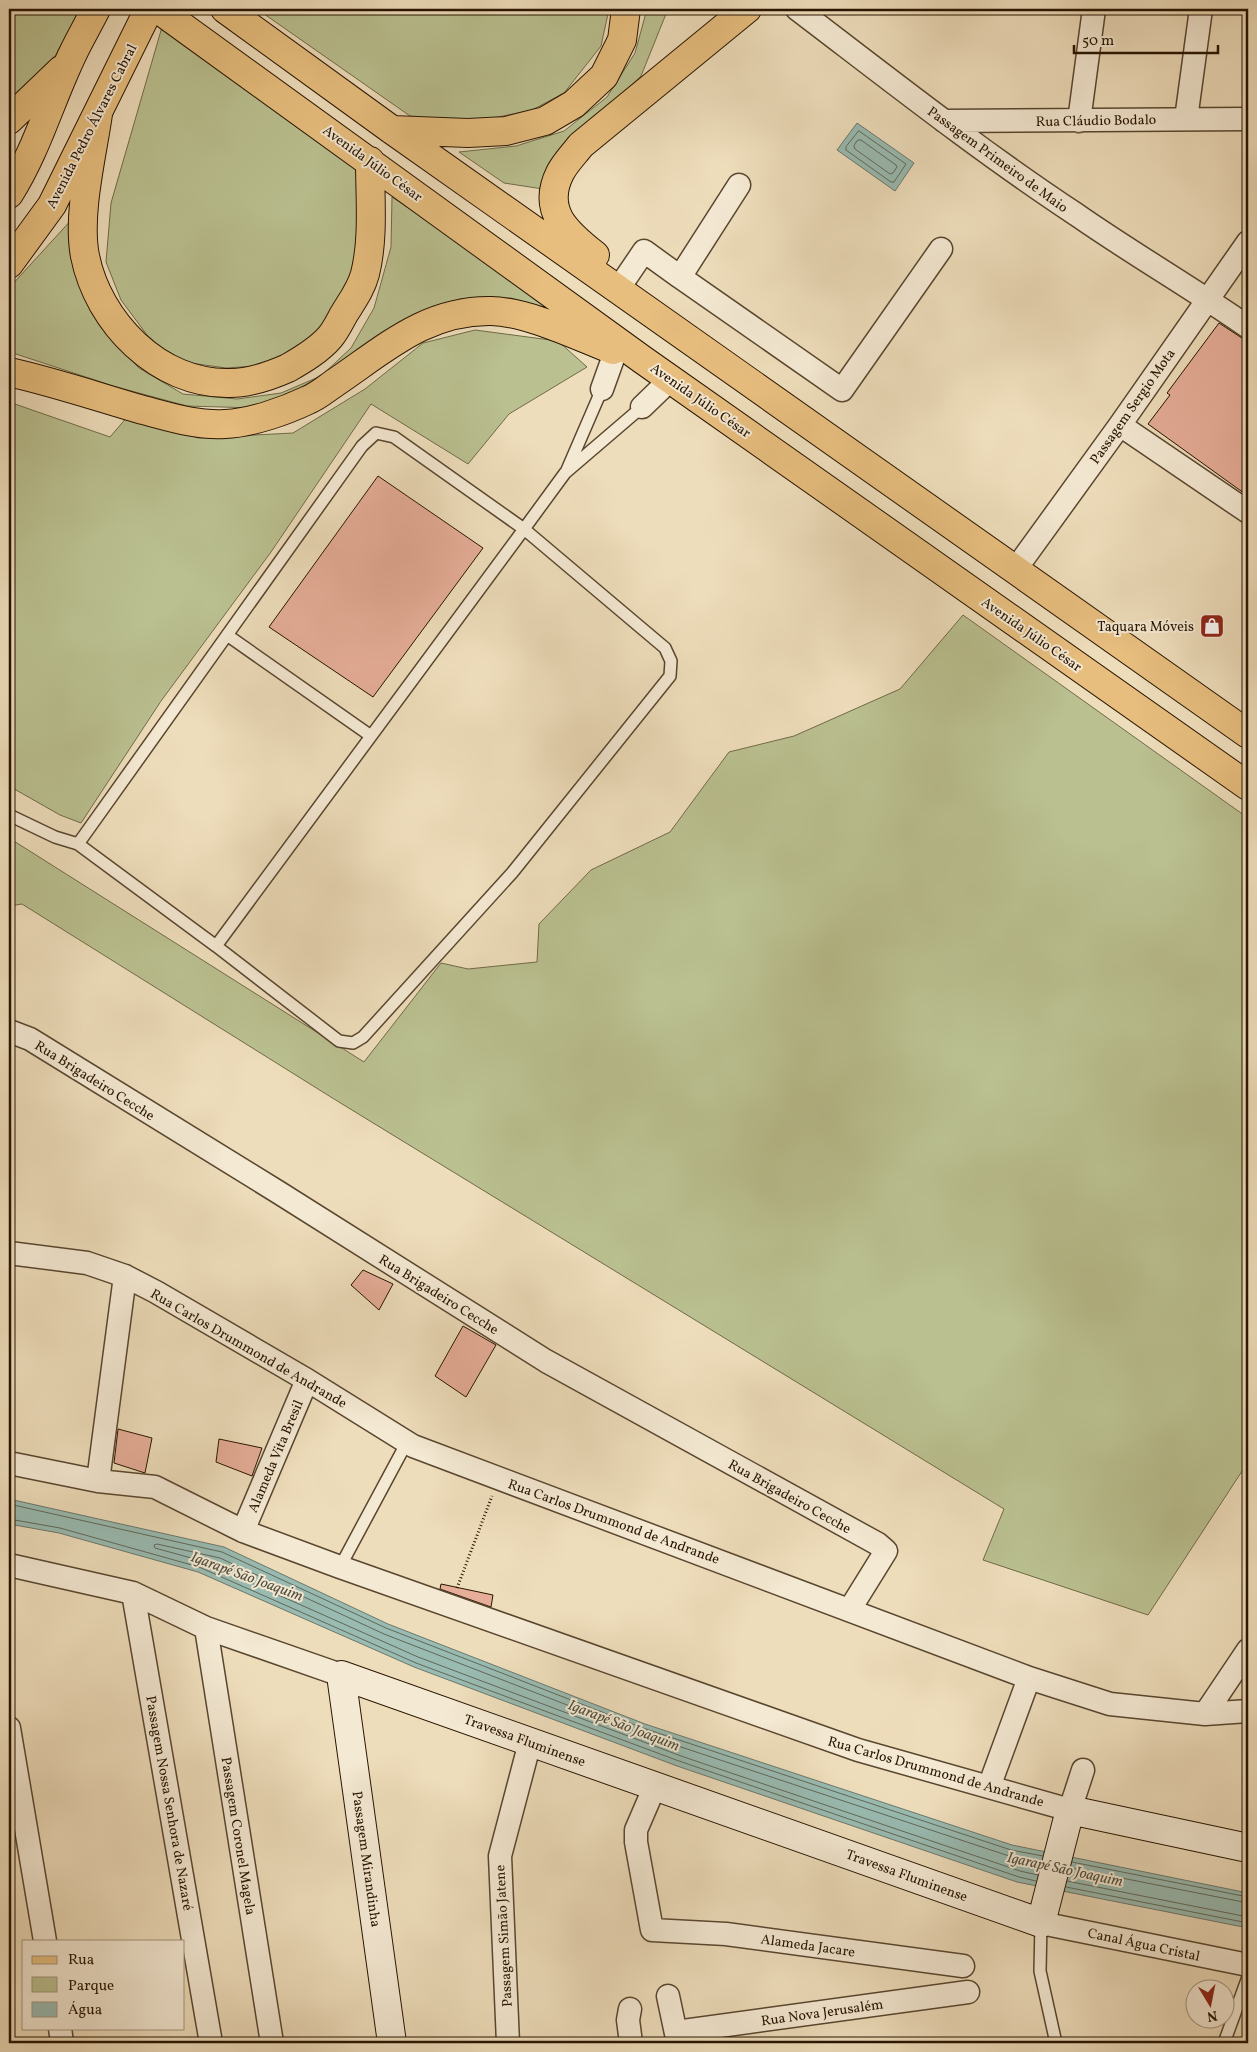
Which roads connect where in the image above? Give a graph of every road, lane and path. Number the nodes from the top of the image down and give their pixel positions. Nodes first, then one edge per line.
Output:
1 (96, 9) edge
2 (149, 9) edge
3 (158, 9) edge
4 (626, 9) edge
5 (747, 9) edge
6 (796, 9) edge
7 (1094, 9) edge
8 (1201, 9) edge
9 (227, 10) edge
10 (68, 63) junction
11 (98, 114) junction
12 (1186, 119) junction
13 (1248, 119) edge
14 (9, 120) edge
15 (944, 121) junction
16 (1079, 121) junction
17 (392, 130) junction
18 (370, 161) junction
19 (739, 185) dead end
20 (9, 194) edge
21 (1248, 242) edge
22 (940, 249) dead end
23 (9, 264) edge
24 (680, 277) junction
25 (625, 279) junction
26 (1207, 298) junction
27 (1248, 327) edge
28 (616, 350) junction
29 (704, 350) junction
30 (644, 360) junction
31 (9, 372) edge
32 (671, 379) junction
33 (602, 389) joint
34 (642, 407) joint
35 (1120, 425) junction
36 (566, 473) junction
37 (1248, 512) edge
38 (524, 529) junction
39 (1015, 570) junction
40 (227, 635) junction
41 (1248, 734) edge
42 (371, 736) junction
43 (1248, 786) edge
44 (9, 815) edge
45 (78, 844) junction
46 (216, 946) junction
47 (9, 1031) edge
48 (9, 1254) edge
49 (125, 1276) junction
50 (306, 1380) junction
51 (407, 1442) junction
52 (9, 1463) edge
53 (498, 1479) junction
54 (98, 1481) junction
55 (243, 1531) junction
56 (9, 1565) edge
57 (340, 1567) junction
58 (133, 1593) junction
59 (450, 1605) junction
60 (850, 1609) junction
61 (206, 1628) junction
62 (1248, 1650) edge
63 (341, 1675) junction
64 (1029, 1678) junction
65 (1248, 1711) edge
66 (1205, 1714) junction
67 (9, 1728) edge
68 (530, 1742) junction
69 (1083, 1770) dead end
70 (655, 1786) junction
71 (989, 1787) junction
72 (1067, 1821) junction
73 (1248, 1848) edge
74 (1044, 1911) junction
75 (45, 1940) edge
76 (1248, 1965) edge
77 (963, 1966) dead end
78 (1248, 1977) edge
79 (968, 1992) dead end
80 (668, 1996) dead end
81 (630, 2009) dead end
82 (60, 2030) edge
83 (677, 2037) edge
84 (62, 2043) edge
85 (211, 2043) edge
86 (272, 2043) edge
87 (392, 2043) edge
88 (508, 2043) edge
89 (631, 2043) edge
90 (1056, 2043) edge
91 (1224, 2043) edge

1 - 10 main road
2 - 11 main road, Avenida Pedro Álvares Cabral
3 - 18 main road, Avenida Júlio César
4 - 17 main road
5 - 25 main road
6 - 15 street, Passagem Primeiro de Maio
7 - 16 street
8 - 12 street
9 - 17 main road
10 - 14 main road
10 - 20 main road
11 - 18 main road
11 - 23 main road, Avenida Pedro Álvares Cabral
12 - 13 street, Rua Cláudio Bodalo
12 - 16 street, Rua Cláudio Bodalo
15 - 16 street, Rua Cláudio Bodalo
15 - 26 street, Passagem Primeiro de Maio
17 - 29 main road
18 - 30 main road, Avenida Júlio César
19 - 24 street
21 - 26 street, Passagem Sergio Mota
22 - 24 street
24 - 25 street
25 - 29 main road
26 - 27 street, Passagem Primeiro de Maio
26 - 35 street, Passagem Sergio Mota
28 - 30 main road
28 - 31 main road
28 - 33 street
29 - 39 main road
30 - 32 main road, Avenida Júlio César
32 - 34 street
32 - 43 main road, Avenida Júlio César
33 - 36 lane
34 - 36 lane
35 - 37 street
35 - 39 street, Passagem Sergio Mota
36 - 38 lane
38 - 40 lane
38 - 42 lane
38 - 46 lane
39 - 41 main road
40 - 42 lane
40 - 45 lane
42 - 46 lane
44 - 45 lane
45 - 46 lane
47 - 60 street, Rua Brigadeiro Cecche
48 - 49 street, Rua Carlos Drummond de Andrande
49 - 50 street, Rua Carlos Drummond de Andrande
49 - 54 street
50 - 51 street, Rua Carlos Drummond de Andrande
50 - 55 street, Alameda Vita Bresil
51 - 53 street, Rua Carlos Drummond de Andrande
51 - 57 lane
52 - 54 street, Rua Carlos Drummond de Andrande
53 - 59 path
53 - 60 street, Rua Carlos Drummond de Andrande
54 - 55 street, Rua Carlos Drummond de Andrande
55 - 57 street, Rua Carlos Drummond de Andrande
56 - 58 street, Travessa Fluminense
57 - 59 street, Rua Carlos Drummond de Andrande
58 - 61 street, Travessa Fluminense
58 - 85 street, Passagem Nossa Senhora de Nazaré
59 - 71 street, Rua Carlos Drummond de Andrande
60 - 64 street, Rua Carlos Drummond de Andrande
61 - 63 street, Travessa Fluminense
61 - 86 street, Passagem Coronel Magela
62 - 66 street
63 - 68 street, Travessa Fluminense
63 - 87 street, Passagem Mirandinha
64 - 66 street, Rua Carlos Drummond de Andrande
64 - 71 street
65 - 66 street, Rua Carlos Drummond de Andrande
67 - 75 street
68 - 70 street, Travessa Fluminense
68 - 88 street, Passagem Simão Jatene
69 - 72 street
70 - 74 street, Travessa Fluminense
70 - 77 street, Alameda Jacare
71 - 72 street, Rua Carlos Drummond de Andrande
72 - 73 street
72 - 74 street
74 - 76 street, Canal Água Cristal
74 - 90 lane
78 - 91 lane
79 - 83 street, Rua Nova Jerusalém
80 - 83 street
81 - 89 street
82 - 84 street

